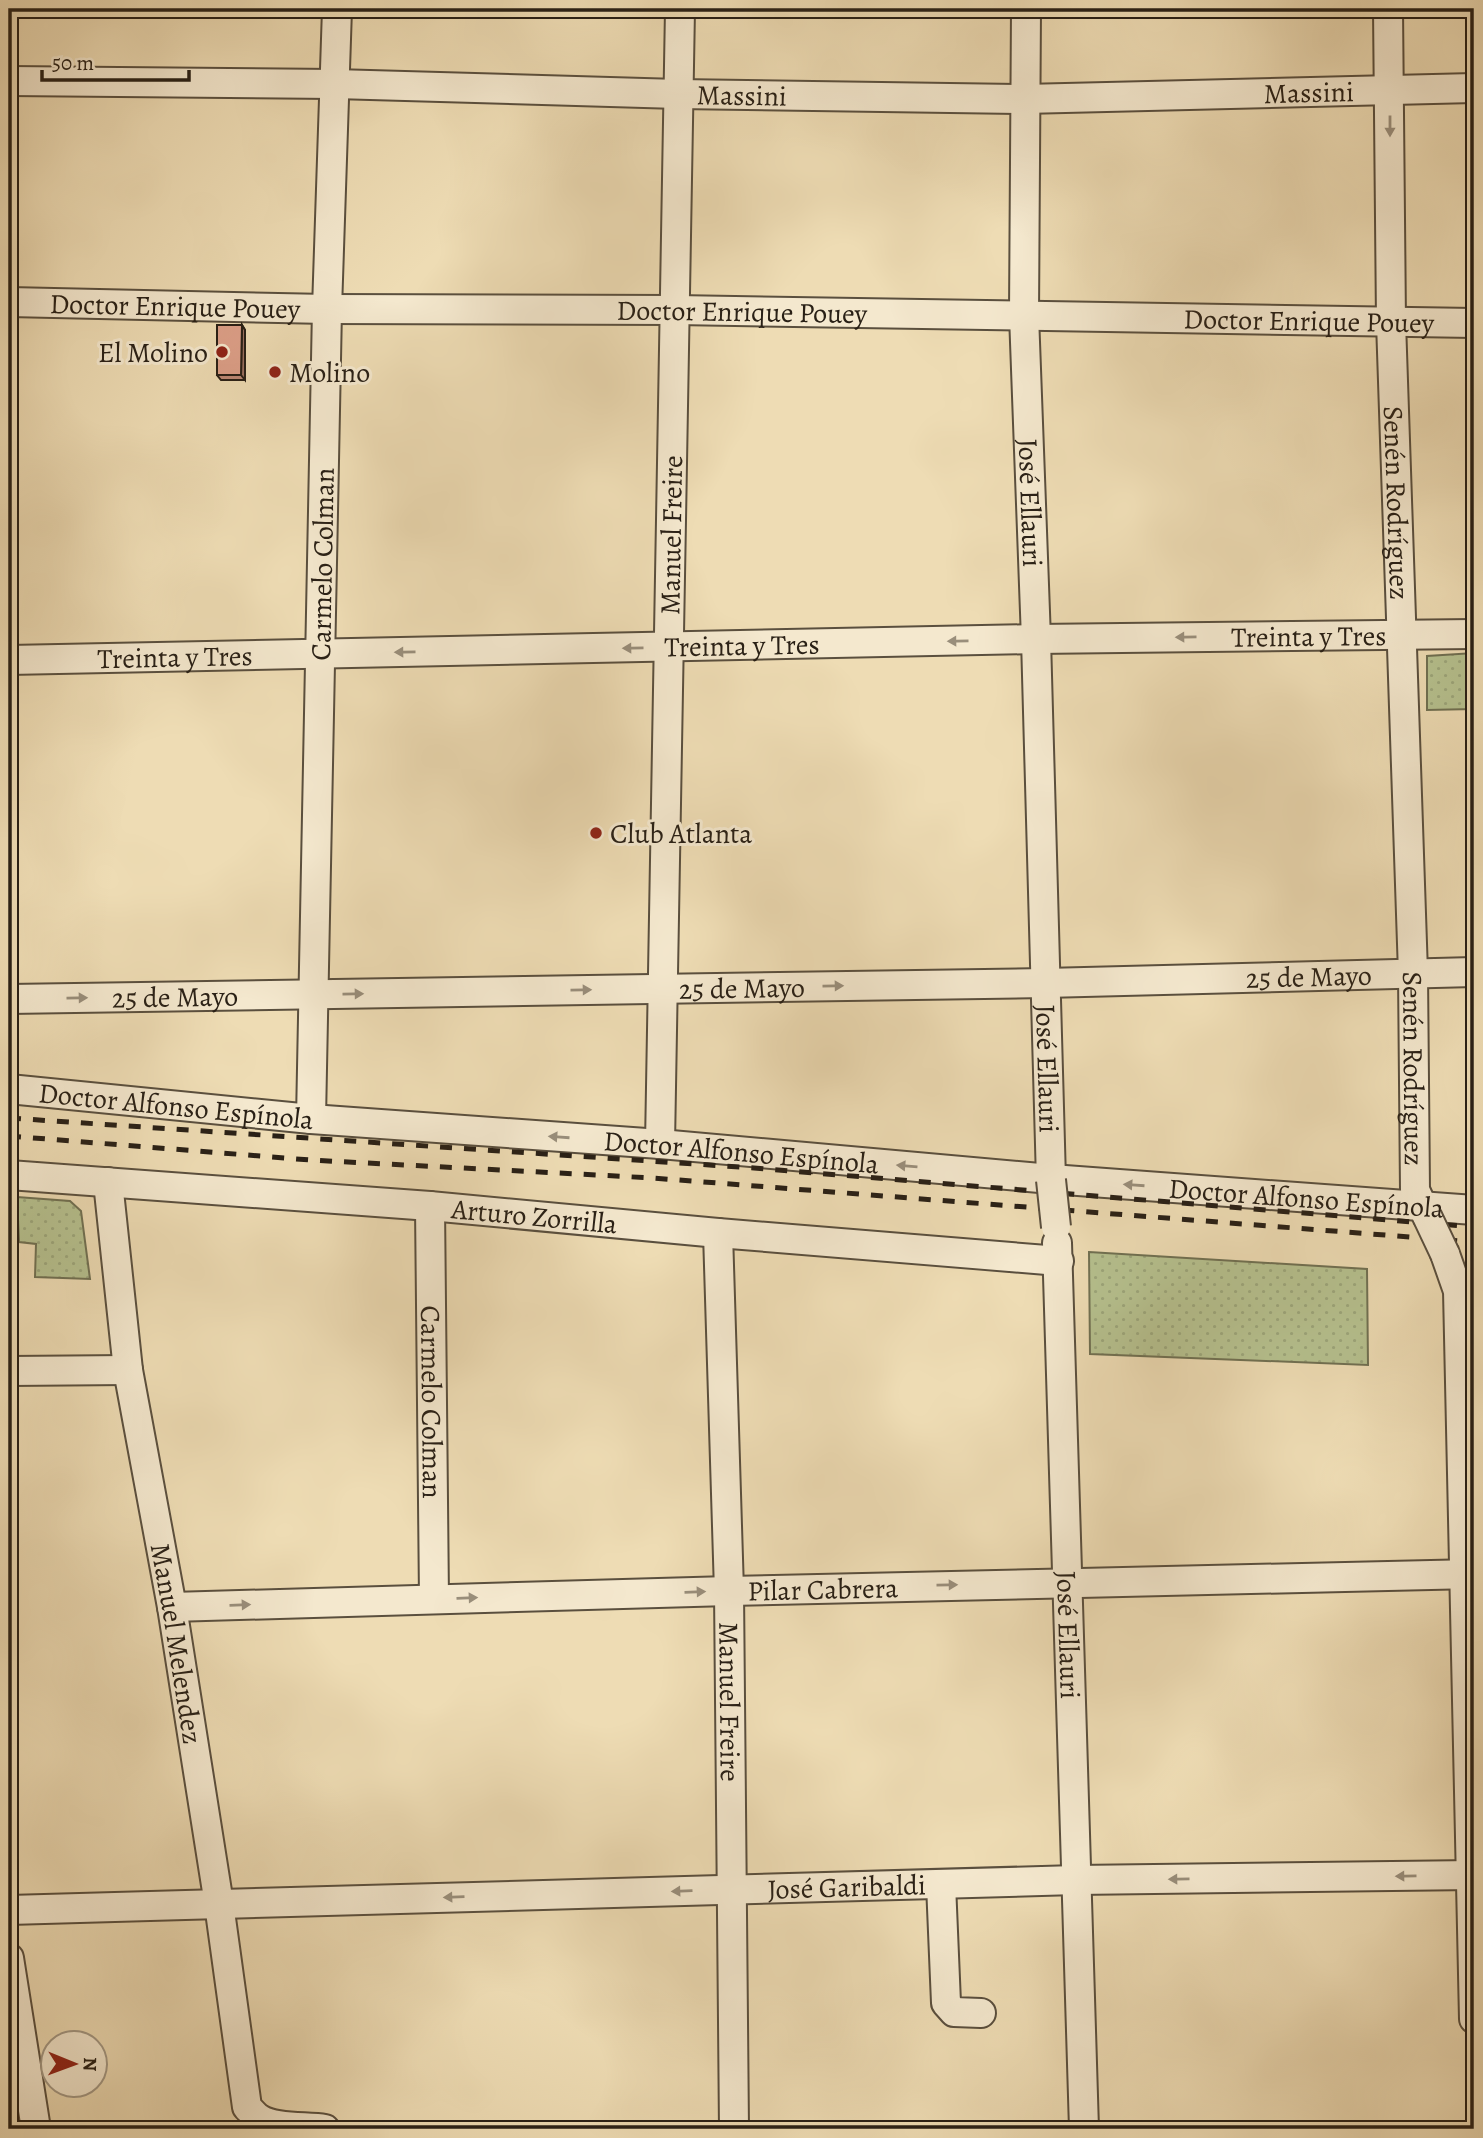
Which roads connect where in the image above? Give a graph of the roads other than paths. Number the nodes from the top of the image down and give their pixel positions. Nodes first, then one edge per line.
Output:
1 (337, 9) edge
2 (680, 9) edge
3 (1026, 9) edge
4 (1388, 9) edge
5 (9, 81) edge
6 (335, 84) junction
7 (1474, 88) edge
8 (1390, 91) junction
9 (678, 94) junction
10 (1024, 99) junction
11 (9, 302) edge
12 (327, 309) junction
13 (676, 310) junction
14 (1024, 315) junction
15 (1391, 322) junction
16 (1474, 323) edge
17 (1474, 634) edge
18 (1401, 635) junction
19 (1036, 639) junction
20 (668, 647) junction
21 (321, 654) junction
22 (9, 660) edge
23 (1474, 972) edge
24 (1413, 973) junction
25 (1045, 983) junction
26 (664, 989) junction
27 (313, 995) junction
28 (9, 999) edge
29 (9, 1089) edge
30 (310, 1119) junction
31 (660, 1144) junction
32 (9, 1175) edge
33 (1051, 1180) junction
34 (108, 1182) junction
35 (430, 1206) junction
36 (1425, 1210) junction
37 (1474, 1210) edge
38 (718, 1233) junction
39 (1059, 1261) junction
40 (128, 1370) junction
41 (9, 1371) edge
42 (1470, 1574) edge
43 (1069, 1583) junction
44 (729, 1591) junction
45 (434, 1599) junction
46 (172, 1607) junction
47 (1473, 1875) edge
48 (1076, 1880) junction
49 (942, 1884) junction
50 (733, 1889) junction
51 (219, 1904) junction
52 (9, 1910) edge
53 (9, 1958) edge
54 (981, 2012) dead end
55 (1474, 2019) edge
56 (36, 2129) edge
57 (325, 2129) edge
58 (734, 2129) edge
59 (1084, 2129) edge

1 - 6 street, Carmelo Colman
2 - 9 street, Manuel Freire
3 - 10 street, José Ellauri
4 - 8 street, Senén Rodríguez
5 - 6 street, Massini
6 - 9 street, Massini
6 - 12 street, Carmelo Colman
7 - 8 street, Massini
8 - 10 street, Massini
8 -> 15 street, Senén Rodríguez
9 - 10 street, Massini
9 - 13 street, Manuel Freire
10 - 14 street, José Ellauri
11 - 12 street, Doctor Enrique Pouey
12 - 13 street, Doctor Enrique Pouey
12 - 21 street, Carmelo Colman
13 - 14 street, Doctor Enrique Pouey
13 - 20 street, Manuel Freire
14 - 15 street, Doctor Enrique Pouey
14 - 19 street, José Ellauri
15 - 16 street, Doctor Enrique Pouey
15 - 18 street, Senén Rodríguez
17 - 18 street, Treinta y Tres
18 -> 19 street, Treinta y Tres
18 - 24 street, Senén Rodríguez
19 -> 20 street, Treinta y Tres
19 - 25 street, José Ellauri
20 -> 21 street, Treinta y Tres
20 - 26 street, Manuel Freire
21 - 22 street, Treinta y Tres
21 - 27 street, Carmelo Colman
23 - 24 street, 25 de Mayo
24 - 25 street, 25 de Mayo
24 - 36 street, Senén Rodríguez
26 -> 25 street, 25 de Mayo
25 - 33 street, José Ellauri
27 -> 26 street, 25 de Mayo
26 - 31 street, Manuel Freire
28 -> 27 street, 25 de Mayo
27 - 30 street, Carmelo Colman
29 - 30 street, Doctor Alfonso Espínola
31 -> 30 street, Doctor Alfonso Espínola
33 -> 31 street, Doctor Alfonso Espínola
32 - 34 street, Arturo Zorrilla
36 -> 33 street, Doctor Alfonso Espínola
33 - 39 street, José Ellauri, bridge
34 - 35 street, Arturo Zorrilla
34 - 40 street, Manuel Melendez
35 - 38 street, Arturo Zorrilla
35 - 45 street, Carmelo Colman
36 - 37 street, Doctor Alfonso Espínola
36 - 42 street, Senén Rodríguez, bridge
38 - 39 street, Arturo Zorrilla
38 - 44 street, Manuel Freire
39 - 43 street, José Ellauri
40 - 41 street
40 - 46 street, Manuel Melendez
42 - 43 street, Pilar Cabrera
42 - 47 street, Senén Rodríguez
44 -> 43 street, Pilar Cabrera
43 - 48 street, José Ellauri
45 -> 44 street, Pilar Cabrera
44 - 50 street, Manuel Freire
46 -> 45 street, Pilar Cabrera
46 - 51 street, Manuel Melendez
47 -> 48 street, José Garibaldi
47 - 55 street, Senén Rodríguez
48 - 49 street, José Garibaldi
48 - 59 street, José Ellauri
49 - 50 street, José Garibaldi
49 - 54 street
50 -> 51 street, José Garibaldi
50 - 58 street, Manuel Freire
51 - 52 street, José Garibaldi
51 - 57 street, Manuel Melendez
53 - 56 street

